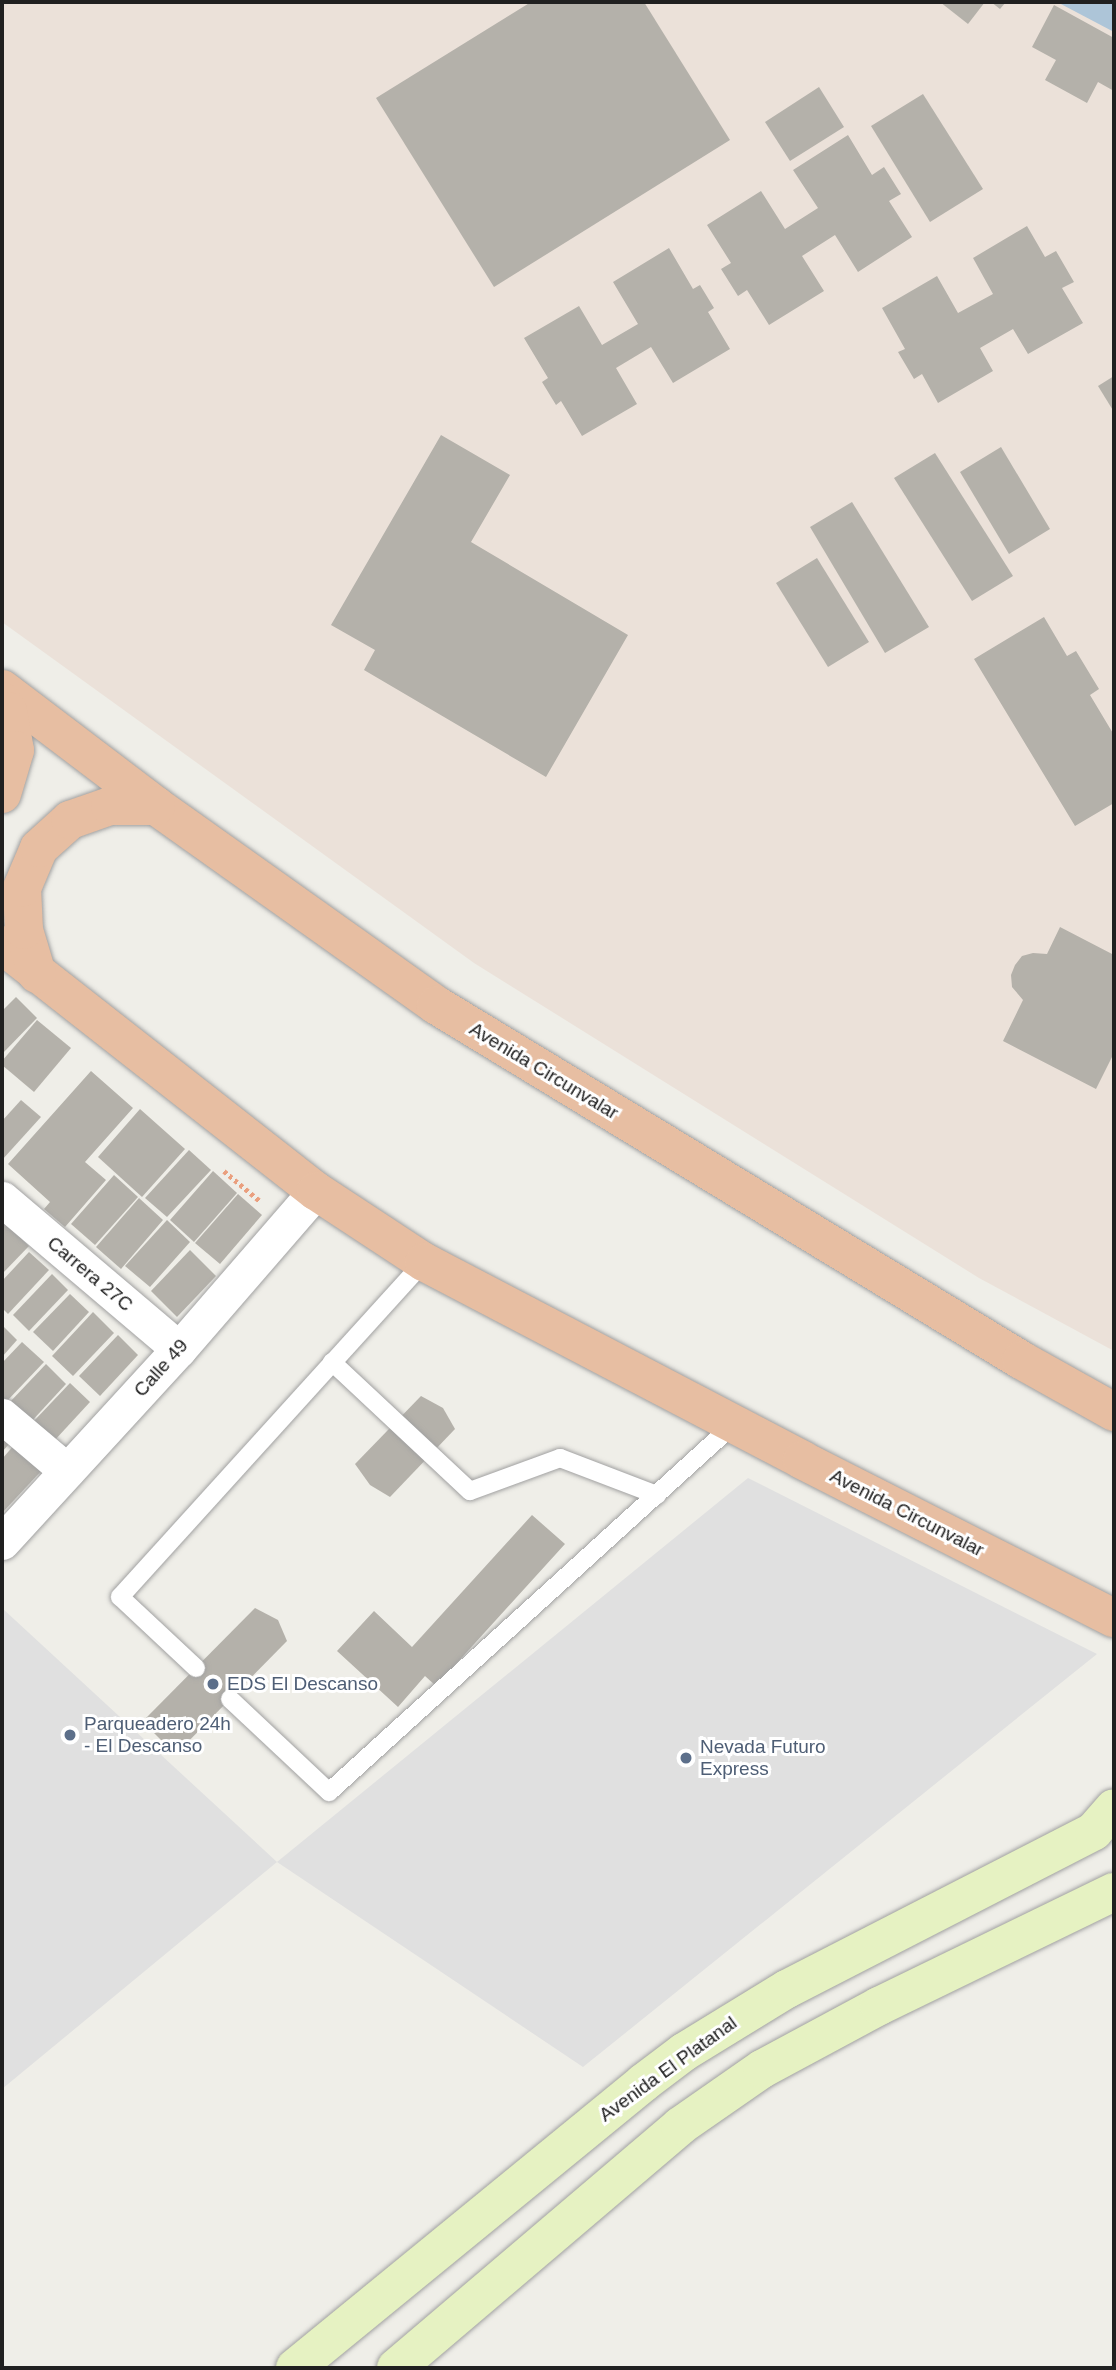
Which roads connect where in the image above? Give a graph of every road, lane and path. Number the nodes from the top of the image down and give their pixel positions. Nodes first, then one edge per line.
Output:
1 (2, 689) edge
2 (2, 701) edge
3 (2, 794) edge
4 (156, 806) junction
5 (2, 945) edge
6 (37, 974) junction
7 (316, 1191) junction
8 (2, 1199) edge
9 (424, 1262) junction
10 (179, 1349) junction
11 (332, 1362) junction
12 (1114, 1412) edge
13 (2, 1416) edge
14 (734, 1424) junction
15 (67, 1471) junction
16 (657, 1495) junction
17 (2, 1542) edge
18 (1114, 1618) edge
19 (196, 1668) dead end
20 (229, 1699) dead end
21 (1114, 1808) edge
22 (1114, 1892) edge
23 (295, 2368) edge
24 (396, 2368) edge

1 - 4 highway, Avenida Circunvalar
2 - 3 highway
4 - 6 highway
4 - 12 highway, Avenida Circunvalar
5 - 6 highway, Avenida Circunvalar
6 - 7 highway, Avenida Circunvalar
7 - 9 highway, Avenida Circunvalar
7 - 10 street, Calle 49
8 - 10 street, Carrera 27C
9 - 11 lane
9 - 14 highway, Avenida Circunvalar
10 - 15 street, Calle 49
11 - 16 lane
11 - 19 lane
13 - 15 street
14 - 16 lane
14 - 18 highway, Avenida Circunvalar
15 - 17 street, Calle 49
16 - 20 lane
21 - 23 main road, Avenida El Platanal
22 - 24 main road

